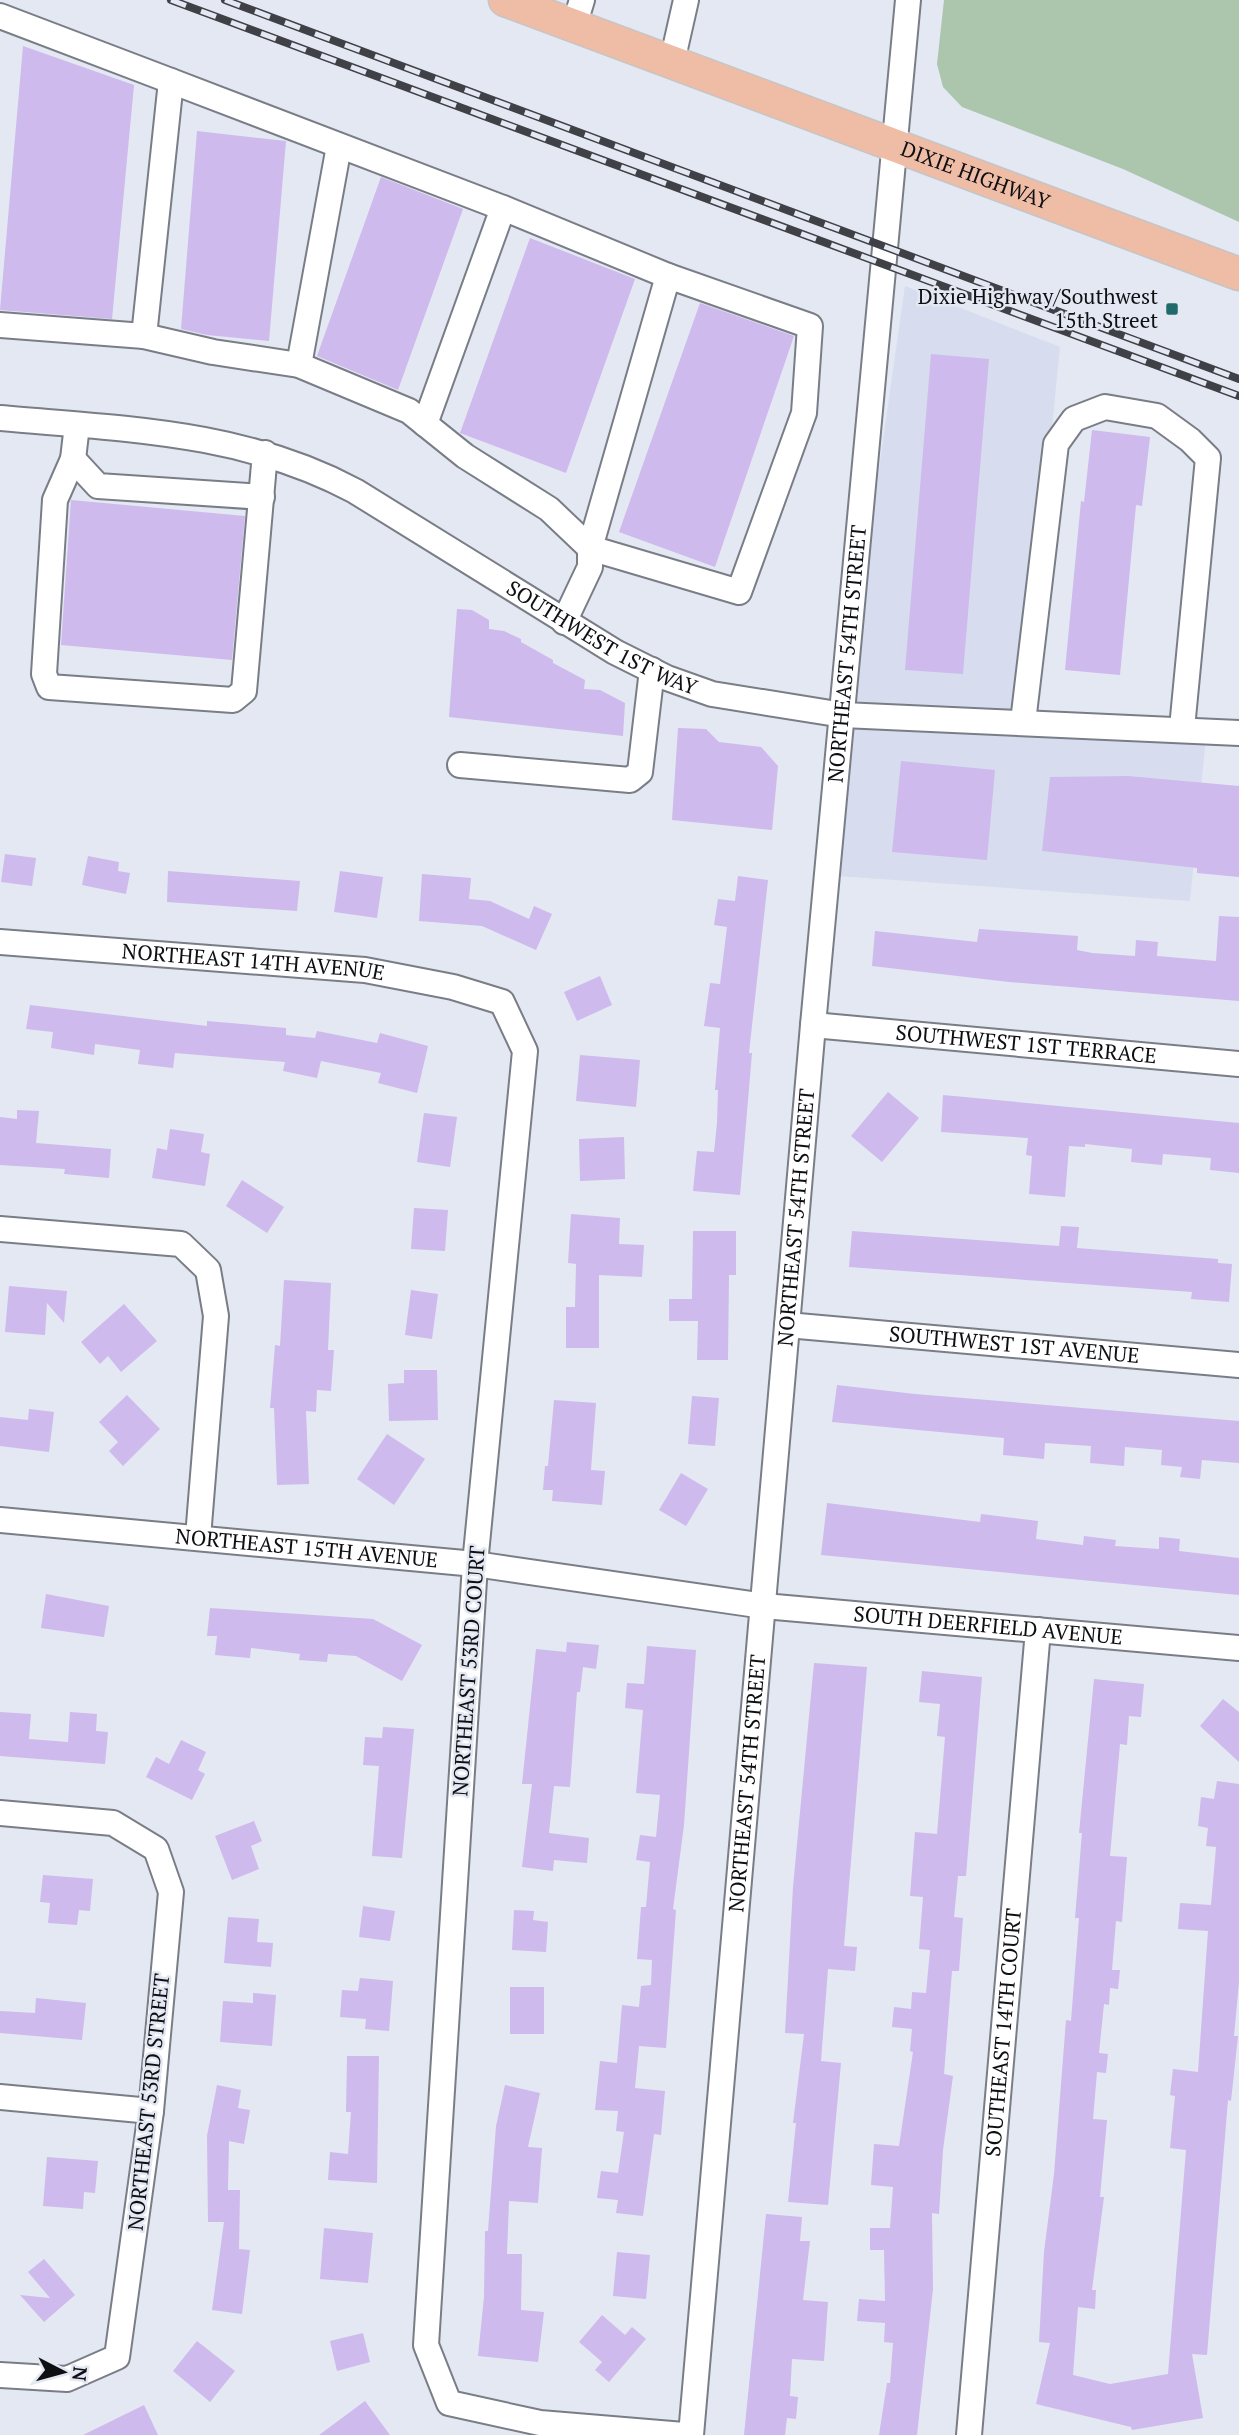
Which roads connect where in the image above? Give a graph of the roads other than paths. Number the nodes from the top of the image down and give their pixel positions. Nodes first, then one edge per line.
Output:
1 (505, 0) edge
2 (686, 0) edge
3 (908, 0) edge
4 (578, 13) edge
5 (0, 16) edge
6 (672, 62) junction
7 (171, 81) junction
8 (339, 146) junction
9 (894, 146) junction
10 (503, 208) junction
11 (1239, 274) edge
12 (668, 276) junction
13 (0, 325) edge
14 (144, 336) junction
15 (299, 365) junction
16 (0, 418) edge
17 (425, 424) junction
18 (77, 425) junction
19 (265, 453) junction
20 (73, 459) junction
21 (262, 497) junction
22 (590, 548) junction
23 (564, 622) junction
24 (652, 670) junction
25 (843, 715) junction
26 (1023, 722) junction
27 (1182, 729) junction
28 (1239, 733) edge
29 (460, 765) dead end
30 (0, 942) edge
31 (502, 1002) joint
32 (813, 1025) junction
33 (1239, 1064) edge
34 (0, 1229) edge
35 (787, 1325) junction
36 (1239, 1365) edge
37 (0, 1520) edge
38 (198, 1537) junction
39 (475, 1564) junction
40 (738, 1603) joint
41 (764, 1606) junction
42 (1038, 1630) junction
43 (1239, 1648) edge
44 (0, 1813) edge
45 (0, 2097) edge
46 (151, 2111) junction
47 (0, 2375) edge
48 (684, 2435) edge
49 (691, 2435) edge
50 (969, 2435) edge

1 - 4 main road, DIXIE HIGHWAY
2 - 6 street
3 - 9 street, NORTHEAST 54TH STREET
4 - 6 main road, DIXIE HIGHWAY
5 - 7 street
6 - 9 main road, DIXIE HIGHWAY
7 - 8 street
7 - 14 street
8 - 10 street
8 - 15 street
9 - 11 main road, DIXIE HIGHWAY
9 - 25 street, NORTHEAST 54TH STREET
10 - 12 street
10 - 17 street
12 - 22 street
12 - 22 street
13 - 14 street
14 - 15 street
15 - 17 street
16 - 18 street, SOUTHWEST 1ST WAY
17 - 22 street
18 - 19 street, SOUTHWEST 1ST WAY
18 - 20 street
19 - 21 street
19 - 23 street, SOUTHWEST 1ST WAY
20 - 21 street
20 - 21 street
22 - 23 street
23 - 24 street, SOUTHWEST 1ST WAY
24 - 25 street, SOUTHWEST 1ST WAY
24 - 29 street
25 - 26 street, SOUTHWEST 1ST WAY
25 - 32 street, NORTHEAST 54TH STREET
26 - 27 street, SOUTHWEST 1ST WAY
26 - 27 street
27 - 28 street, SOUTHWEST 1ST WAY
30 - 31 street, NORTHEAST 14TH AVENUE
31 - 39 street, NORTHEAST 53RD COURT
32 - 33 street, SOUTHWEST 1ST TERRACE
32 - 35 street, NORTHEAST 54TH STREET
34 - 38 street
35 - 36 street, SOUTHWEST 1ST AVENUE
35 - 41 street, NORTHEAST 54TH STREET
37 - 38 street, NORTHEAST 15TH AVENUE
38 - 39 street, NORTHEAST 15TH AVENUE
39 - 40 street, NORTHEAST 15TH AVENUE
39 - 48 street, NORTHEAST 53RD COURT
40 - 41 street, SOUTH DEERFIELD AVENUE
41 - 42 street, SOUTH DEERFIELD AVENUE
41 - 49 street, NORTHEAST 54TH STREET
42 - 43 street, SOUTH DEERFIELD AVENUE
42 - 50 street, SOUTHEAST 14TH COURT
44 - 46 street, NORTHEAST 53RD STREET
45 - 46 street
46 - 47 street, NORTHEAST 53RD STREET

